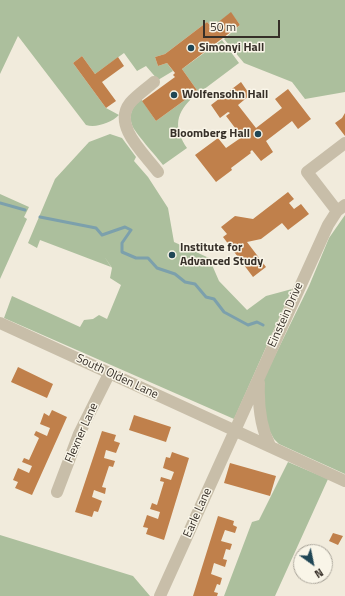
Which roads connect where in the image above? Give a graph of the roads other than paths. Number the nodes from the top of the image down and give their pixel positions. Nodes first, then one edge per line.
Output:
1 (154, 82) dead end
2 (345, 143) edge
3 (158, 172) dead end
4 (341, 208) edge
5 (0, 323) edge
6 (109, 374) junction
7 (259, 376) junction
8 (235, 430) junction
9 (270, 446) junction
10 (345, 481) edge
11 (57, 492) dead end
12 (160, 596) edge

1 - 3 street
2 - 4 street
4 - 7 street, Einstein Drive
5 - 6 street, South Olden Lane
6 - 8 street, South Olden Lane
6 - 11 street, Flexner Lane
7 - 8 street, Einstein Drive
7 - 9 street
8 - 9 street, South Olden Lane
8 - 12 street, Earle Lane
9 - 10 street, South Olden Lane

